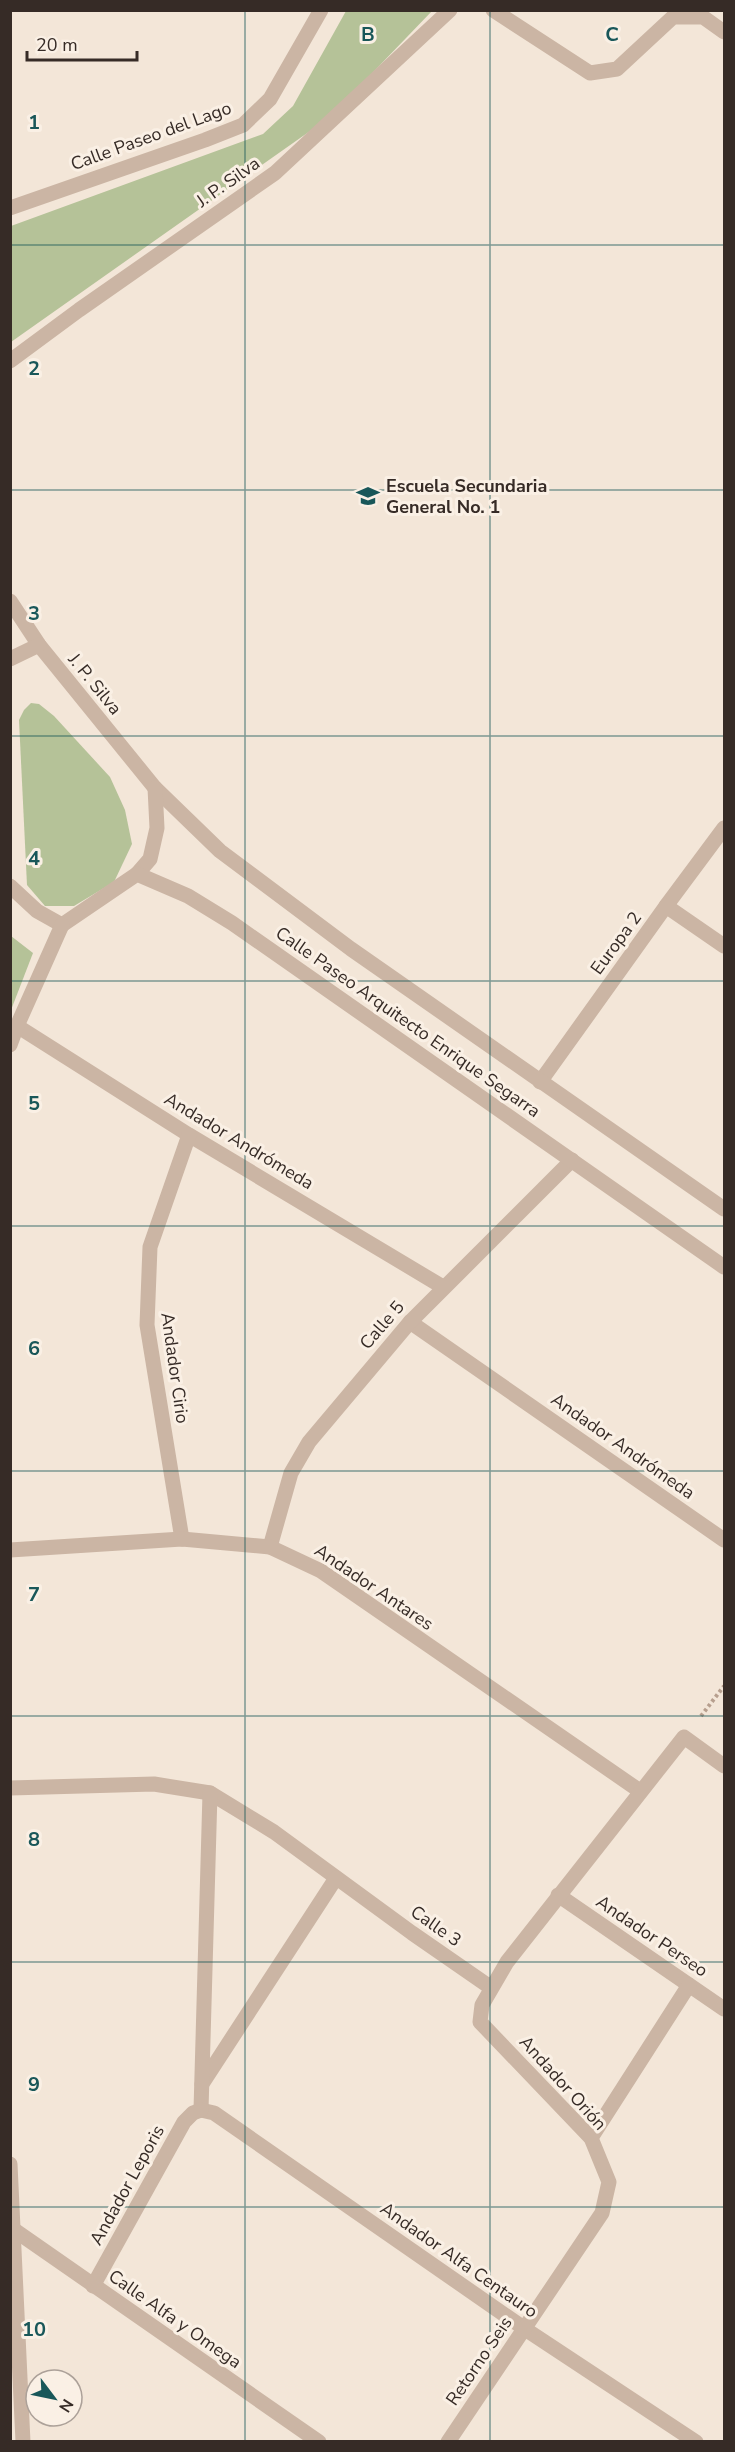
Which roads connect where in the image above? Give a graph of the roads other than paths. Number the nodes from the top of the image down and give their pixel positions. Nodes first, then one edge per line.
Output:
1 (321, 10) edge
2 (450, 10) edge
3 (494, 10) edge
4 (724, 32) edge
5 (10, 208) edge
6 (10, 361) edge
7 (10, 601) edge
8 (39, 645) junction
9 (10, 659) edge
10 (155, 788) junction
11 (724, 828) edge
12 (136, 874) junction
13 (10, 886) edge
14 (666, 906) junction
15 (62, 925) junction
16 (724, 946) edge
17 (17, 1026) junction
18 (10, 1045) edge
19 (540, 1082) junction
20 (189, 1135) junction
21 (572, 1160) junction
22 (724, 1209) edge
23 (724, 1267) edge
24 (443, 1287) junction
25 (410, 1322) junction
26 (182, 1539) junction
27 (724, 1540) edge
28 (270, 1548) junction
29 (10, 1550) edge
30 (724, 1766) edge
31 (10, 1788) edge
32 (640, 1791) junction
33 (210, 1793) junction
34 (336, 1878) junction
35 (558, 1896) junction
36 (689, 1984) junction
37 (490, 1987) junction
38 (724, 2009) edge
39 (202, 2084) junction
40 (201, 2110) junction
41 (591, 2138) junction
42 (10, 2164) edge
43 (602, 2213) joint
44 (12, 2227) edge
45 (93, 2286) junction
46 (525, 2329) junction
47 (23, 2442) edge
48 (319, 2442) edge
49 (448, 2442) edge
50 (696, 2442) edge

1 - 5 street, Calle Paseo del Lago
2 - 6 street, J. P. Silva
3 - 4 street
7 - 8 street, J. P. Silva
8 - 9 street
8 - 10 street, J. P. Silva
10 - 12 street
10 - 19 street, Calle Paseo Arquitecto Enrique Segarra
11 - 14 street, Europa 2
12 - 15 street
12 - 21 street, Calle Paseo Arquitecto Enrique Segarra
13 - 15 street
14 - 16 street
14 - 19 street, Europa 2
15 - 17 street
17 - 18 street
17 - 20 street, Andador Andrómeda
19 - 22 street, Calle Paseo Arquitecto Enrique Segarra
20 - 24 street, Andador Andrómeda
20 - 26 street, Andador Cirio
21 - 23 street, Calle Paseo Arquitecto Enrique Segarra
21 - 24 street, Calle 5
24 - 25 street, Calle 5
25 - 27 street, Andador Andrómeda
25 - 28 street, Calle 5
26 - 28 street, Andador Antares
26 - 29 street, Andador Antares
28 - 32 street, Andador Antares
30 - 32 street
31 - 33 street, Calle 3
32 - 35 street
33 - 34 street, Calle 3
33 - 39 street
34 - 37 street, Calle 3
34 - 39 street
35 - 36 street, Andador Perseo
35 - 37 street
36 - 38 street, Andador Perseo
36 - 41 street
37 - 41 street, Andador Orión
39 - 40 street
40 - 45 street, Andador Leporis
40 - 46 street, Andador Alfa Centauro
41 - 43 street, Andador Orión
42 - 44 street
43 - 46 street, Retorno Seis
44 - 45 street, Calle Alfa y Omega
44 - 47 street
45 - 48 street, Calle Alfa y Omega
46 - 49 street, Retorno Seis
46 - 50 street, Andador Alfa Centauro

